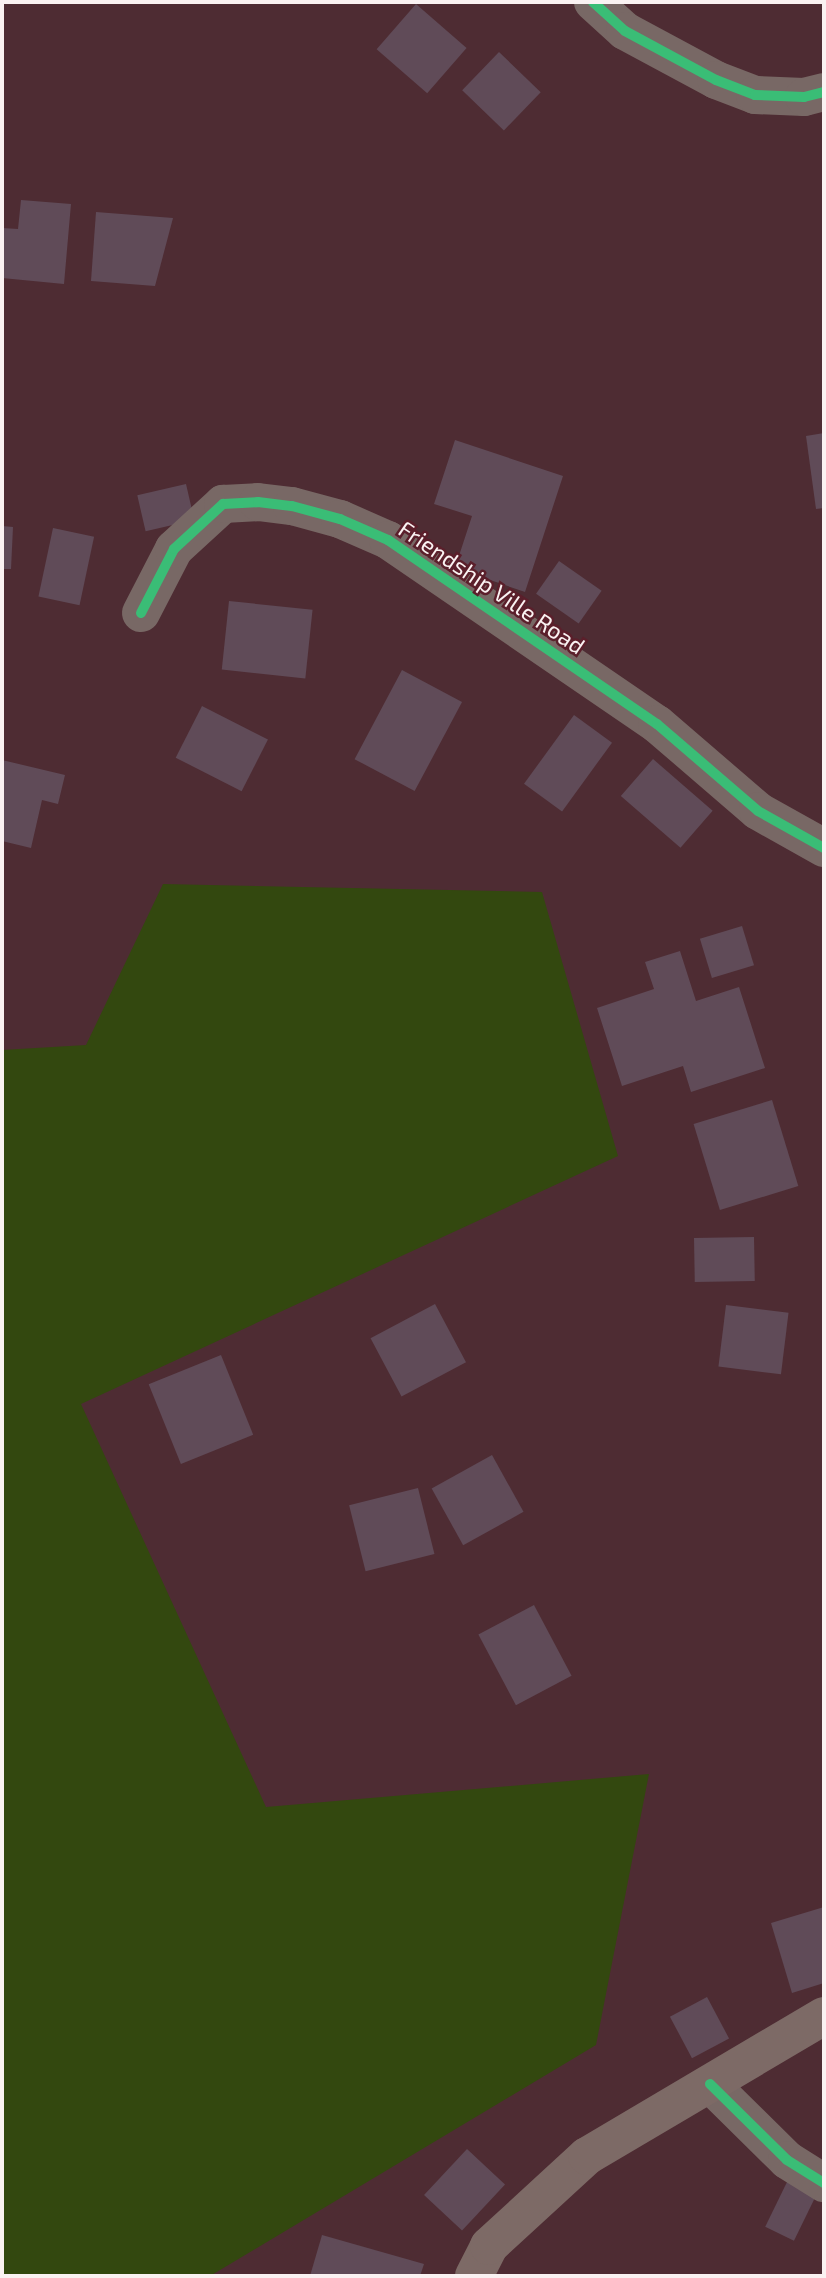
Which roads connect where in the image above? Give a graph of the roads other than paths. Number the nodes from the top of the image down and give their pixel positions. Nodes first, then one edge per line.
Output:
1 (593, 2) edge
2 (824, 92) edge
3 (141, 613) dead end
4 (824, 848) edge
5 (824, 2016) edge
6 (710, 2084) junction
7 (824, 2183) edge
8 (474, 2276) edge

1 - 2 street
3 - 4 street, Friendship Ville Road
5 - 6 main road
6 - 7 street
6 - 8 main road

